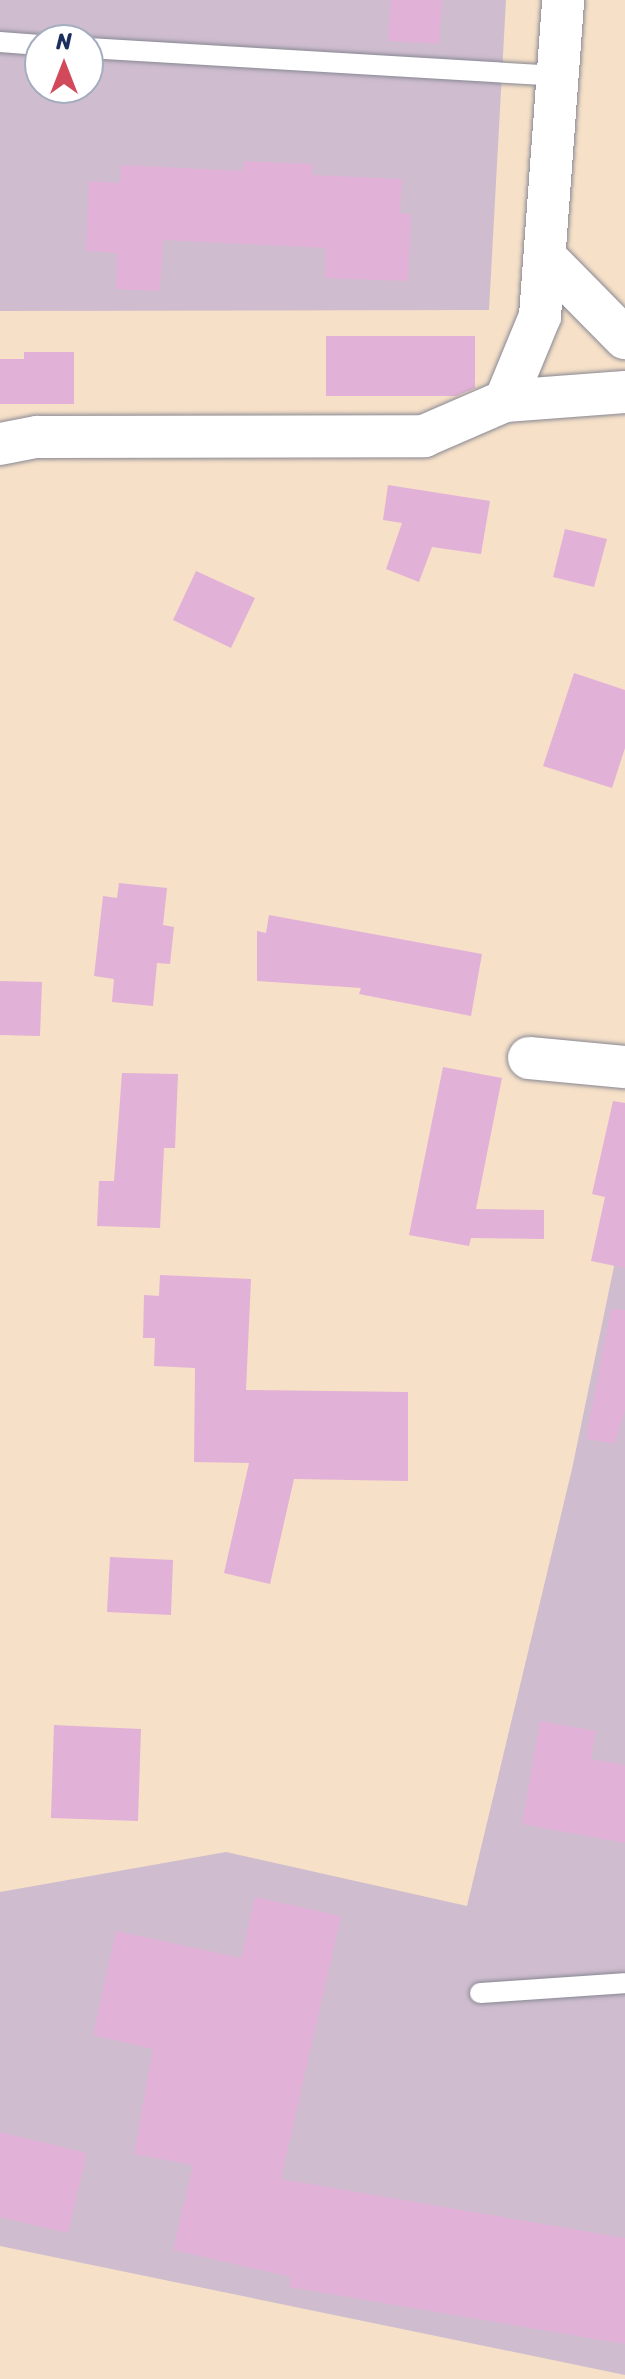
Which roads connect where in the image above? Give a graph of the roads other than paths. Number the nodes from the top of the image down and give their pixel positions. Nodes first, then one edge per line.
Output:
1 (563, 0) edge
2 (0, 42) edge
3 (24, 44) edge
4 (104, 49) edge
5 (557, 76) junction
6 (545, 257) junction
7 (625, 338) edge
8 (625, 392) edge
9 (505, 401) junction
10 (0, 444) edge
11 (529, 1058) dead end
12 (625, 1067) edge
13 (625, 1983) edge
14 (480, 1993) dead end

1 - 5 street
2 - 3 lane
4 - 5 lane
5 - 6 street
6 - 7 street
6 - 9 street
8 - 9 street
9 - 10 street
11 - 12 street
13 - 14 lane

